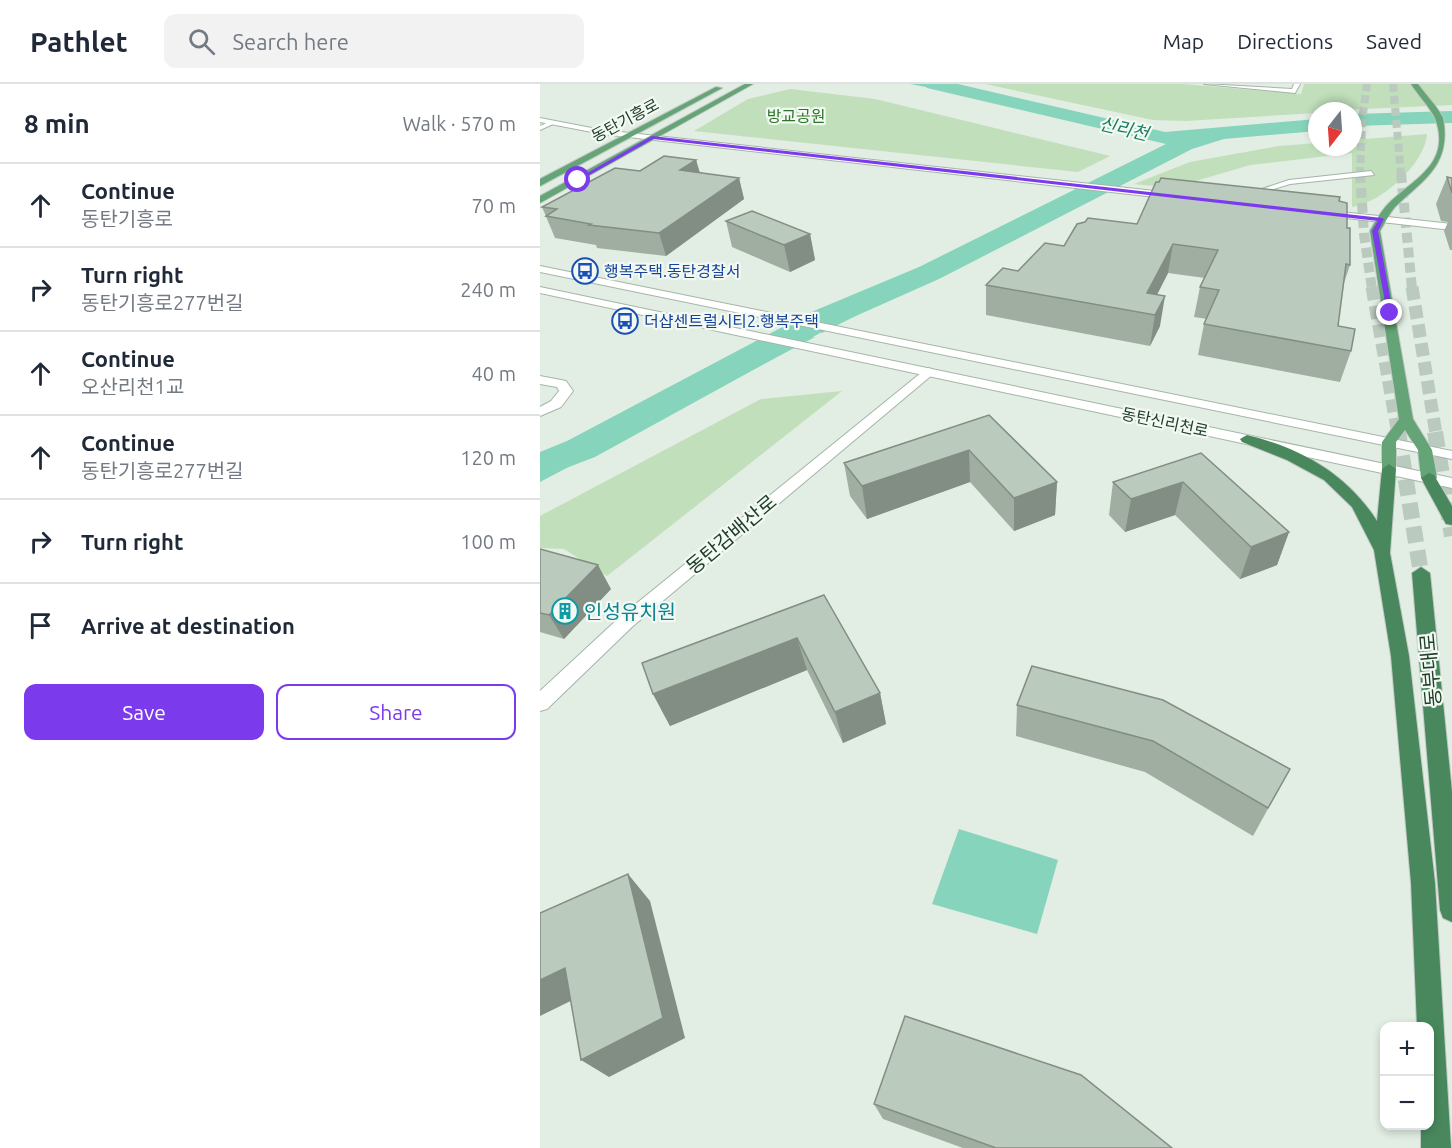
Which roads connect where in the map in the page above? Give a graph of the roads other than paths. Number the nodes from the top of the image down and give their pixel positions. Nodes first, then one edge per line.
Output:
1 (725, 84) edge
2 (750, 84) edge
3 (1207, 84) edge
4 (1297, 84) edge
5 (1410, 85) edge
6 (540, 120) edge
7 (551, 123) junction
8 (540, 128) edge
9 (628, 135) junction
10 (652, 138) junction
11 (1371, 173) dead end
12 (540, 183) edge
13 (1180, 197) edge
14 (540, 201) edge
15 (1237, 203) joint
16 (1258, 206) edge
17 (1313, 212) edge
18 (1382, 219) junction
19 (1452, 227) edge
20 (540, 269) edge
21 (540, 290) edge
22 (927, 372) junction
23 (540, 380) edge
24 (540, 412) edge
25 (1406, 420) junction
26 (1247, 440) junction
27 (1389, 442) junction
28 (1425, 450) junction
29 (1452, 455) edge
30 (1389, 469) junction
31 (1429, 478) junction
32 (1452, 483) edge
33 (1452, 520) edge
34 (1383, 553) junction
35 (1421, 573) tunnel mouth
36 (540, 703) edge
37 (1452, 910) edge
38 (1436, 1148) edge

1 - 9 main road, 동탄기흥로
2 - 10 main road, 동탄기흥로
3 - 4 street
5 - 18 main road
6 - 7 street
7 - 8 lane
7 - 9 street
9 - 10 street
9 - 12 main road, 동탄기흥로
10 - 13 street
10 - 14 main road, 동탄기흥로
11 - 15 lane
15 - 16 street
17 - 18 street
18 - 19 street
18 - 25 main road
20 - 27 street, 동탄신리천로
21 - 22 street, 동탄신리천로
22 - 26 street, 동탄신리천로
22 - 36 street, 동탄감배산로
23 - 24 street
25 - 27 main road
25 - 28 main road
26 - 30 street, 동탄신리천로
26 - 34 highway
27 - 28 street, 동탄신리천로
27 - 30 main road
28 - 29 street, 동탄신리천로
28 - 31 main road
30 - 31 street, 동탄신리천로
30 - 34 highway
31 - 32 street, 동탄신리천로
31 - 33 highway
34 - 38 highway
35 - 37 highway, 동부대로

